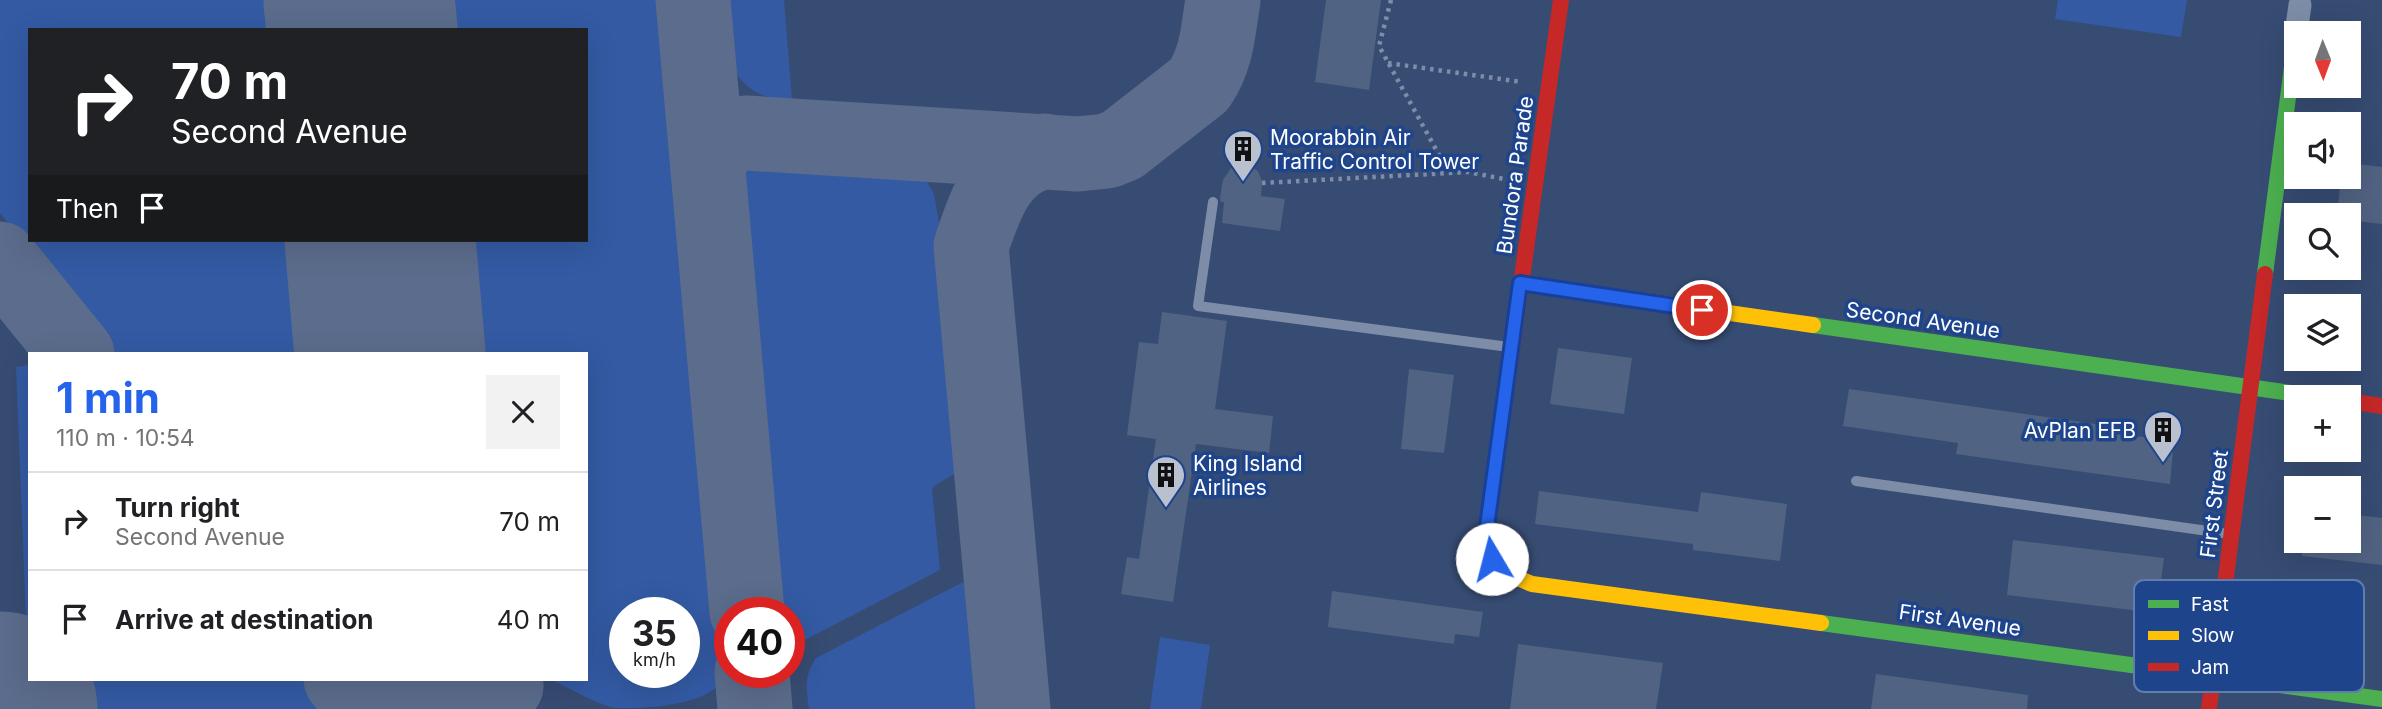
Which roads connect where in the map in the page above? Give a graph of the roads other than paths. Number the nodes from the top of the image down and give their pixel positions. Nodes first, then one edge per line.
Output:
1 (1561, 0) edge
2 (2300, 5) dead end
3 (2298, 21) edge
4 (2288, 98) edge
5 (1213, 202) dead end
6 (1520, 283) junction
7 (1512, 347) junction
8 (2250, 388) junction
9 (2284, 392) edge
10 (2361, 403) edge
11 (2382, 406) edge
12 (1856, 481) dead end
13 (2232, 534) junction
14 (2226, 580) edge
15 (1532, 584) joint
16 (2134, 664) edge
17 (2333, 692) edge
18 (2382, 699) edge

1 - 6 street, Bundora Parade
2 - 3 street
4 - 8 street, First Street
5 - 7 lane
6 - 7 street, Bundora Parade
6 - 8 street, Second Avenue
7 - 15 street, Bundora Parade
8 - 9 street, Second Avenue
8 - 13 street, First Street
10 - 11 street
12 - 13 lane
13 - 14 street, First Street
15 - 16 street, First Avenue
17 - 18 street, First Avenue

